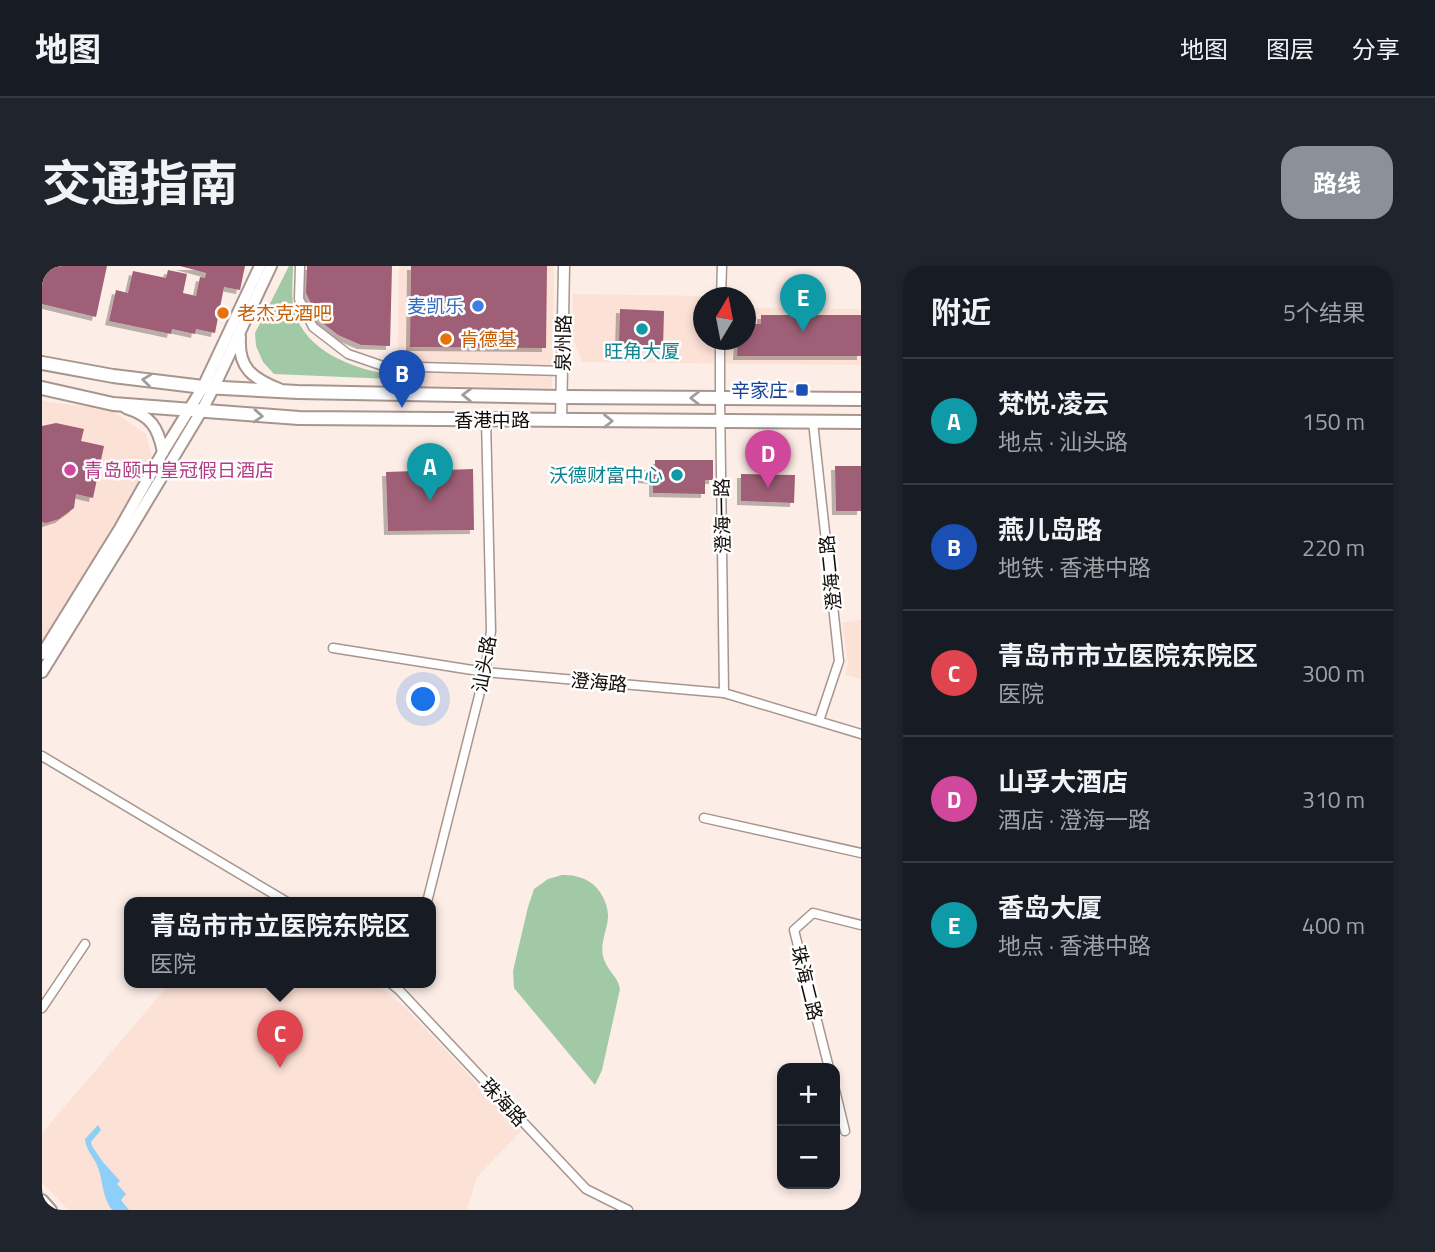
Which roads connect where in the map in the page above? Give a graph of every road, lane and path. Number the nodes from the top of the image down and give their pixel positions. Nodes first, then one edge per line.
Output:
1 (260, 266) edge
2 (271, 266) edge
3 (300, 266) edge
4 (564, 266) edge
5 (722, 266) edge
6 (721, 287) edge
7 (240, 332) junction
8 (720, 350) edge
9 (42, 363) edge
10 (562, 371) junction
11 (209, 387) junction
12 (42, 388) edge
13 (284, 391) junction
14 (562, 397) junction
15 (720, 398) junction
16 (861, 399) edge
17 (113, 404) junction
18 (196, 410) junction
19 (486, 419) junction
20 (561, 420) junction
21 (721, 422) junction
22 (813, 422) junction
23 (861, 422) edge
24 (163, 452) junction
25 (332, 648) dead end
26 (42, 654) edge
27 (485, 672) junction
28 (42, 673) edge
29 (724, 693) junction
30 (819, 721) junction
31 (861, 734) edge
32 (42, 756) edge
33 (704, 818) dead end
34 (861, 853) edge
35 (279, 897) edge
36 (428, 897) edge
37 (861, 925) edge
38 (85, 944) dead end
39 (396, 988) edge
40 (406, 988) edge
41 (404, 995) junction
42 (42, 1008) edge
43 (828, 1063) edge
44 (840, 1110) edge
45 (845, 1130) dead end
46 (42, 1200) edge
47 (51, 1210) edge
48 (628, 1210) edge

1 - 11 main road
2 - 7 main road
3 - 10 street
4 - 10 street, 泉州路
5 - 6 street
7 - 11 main road
7 - 13 main road
8 - 15 street, 澄海一路
11 -> 9 main road, 香港中路
10 - 14 street, 泉州路
11 - 13 main road, 香港中路
11 - 18 main road
12 - 17 main road, 香港中路
14 -> 13 main road, 香港中路
15 -> 14 main road, 香港中路
14 - 20 street, 泉州路
15 - 16 main road, 香港中路
15 - 21 street, 澄海一路
17 - 18 main road, 香港中路
17 - 24 main road
18 -> 19 main road, 香港中路
18 - 24 main road
18 - 28 main road
19 - 20 main road, 香港中路
19 - 27 street, 汕头路
20 -> 21 main road, 香港中路
21 - 22 main road, 香港中路
21 - 29 street, 澄海一路
22 - 23 main road, 香港中路
22 - 30 street, 澄海二路
24 - 26 main road
25 - 27 street, 澄海路
27 - 29 street, 澄海路
27 - 36 street, 汕头路
29 - 30 street, 澄海路
30 - 31 street, 澄海路
32 - 35 street
33 - 34 street
37 - 43 street, 珠海二路
38 - 42 street
39 - 41 street, 珠海路
40 - 41 street
41 - 48 street, 珠海路
44 - 45 street
46 - 47 main road

